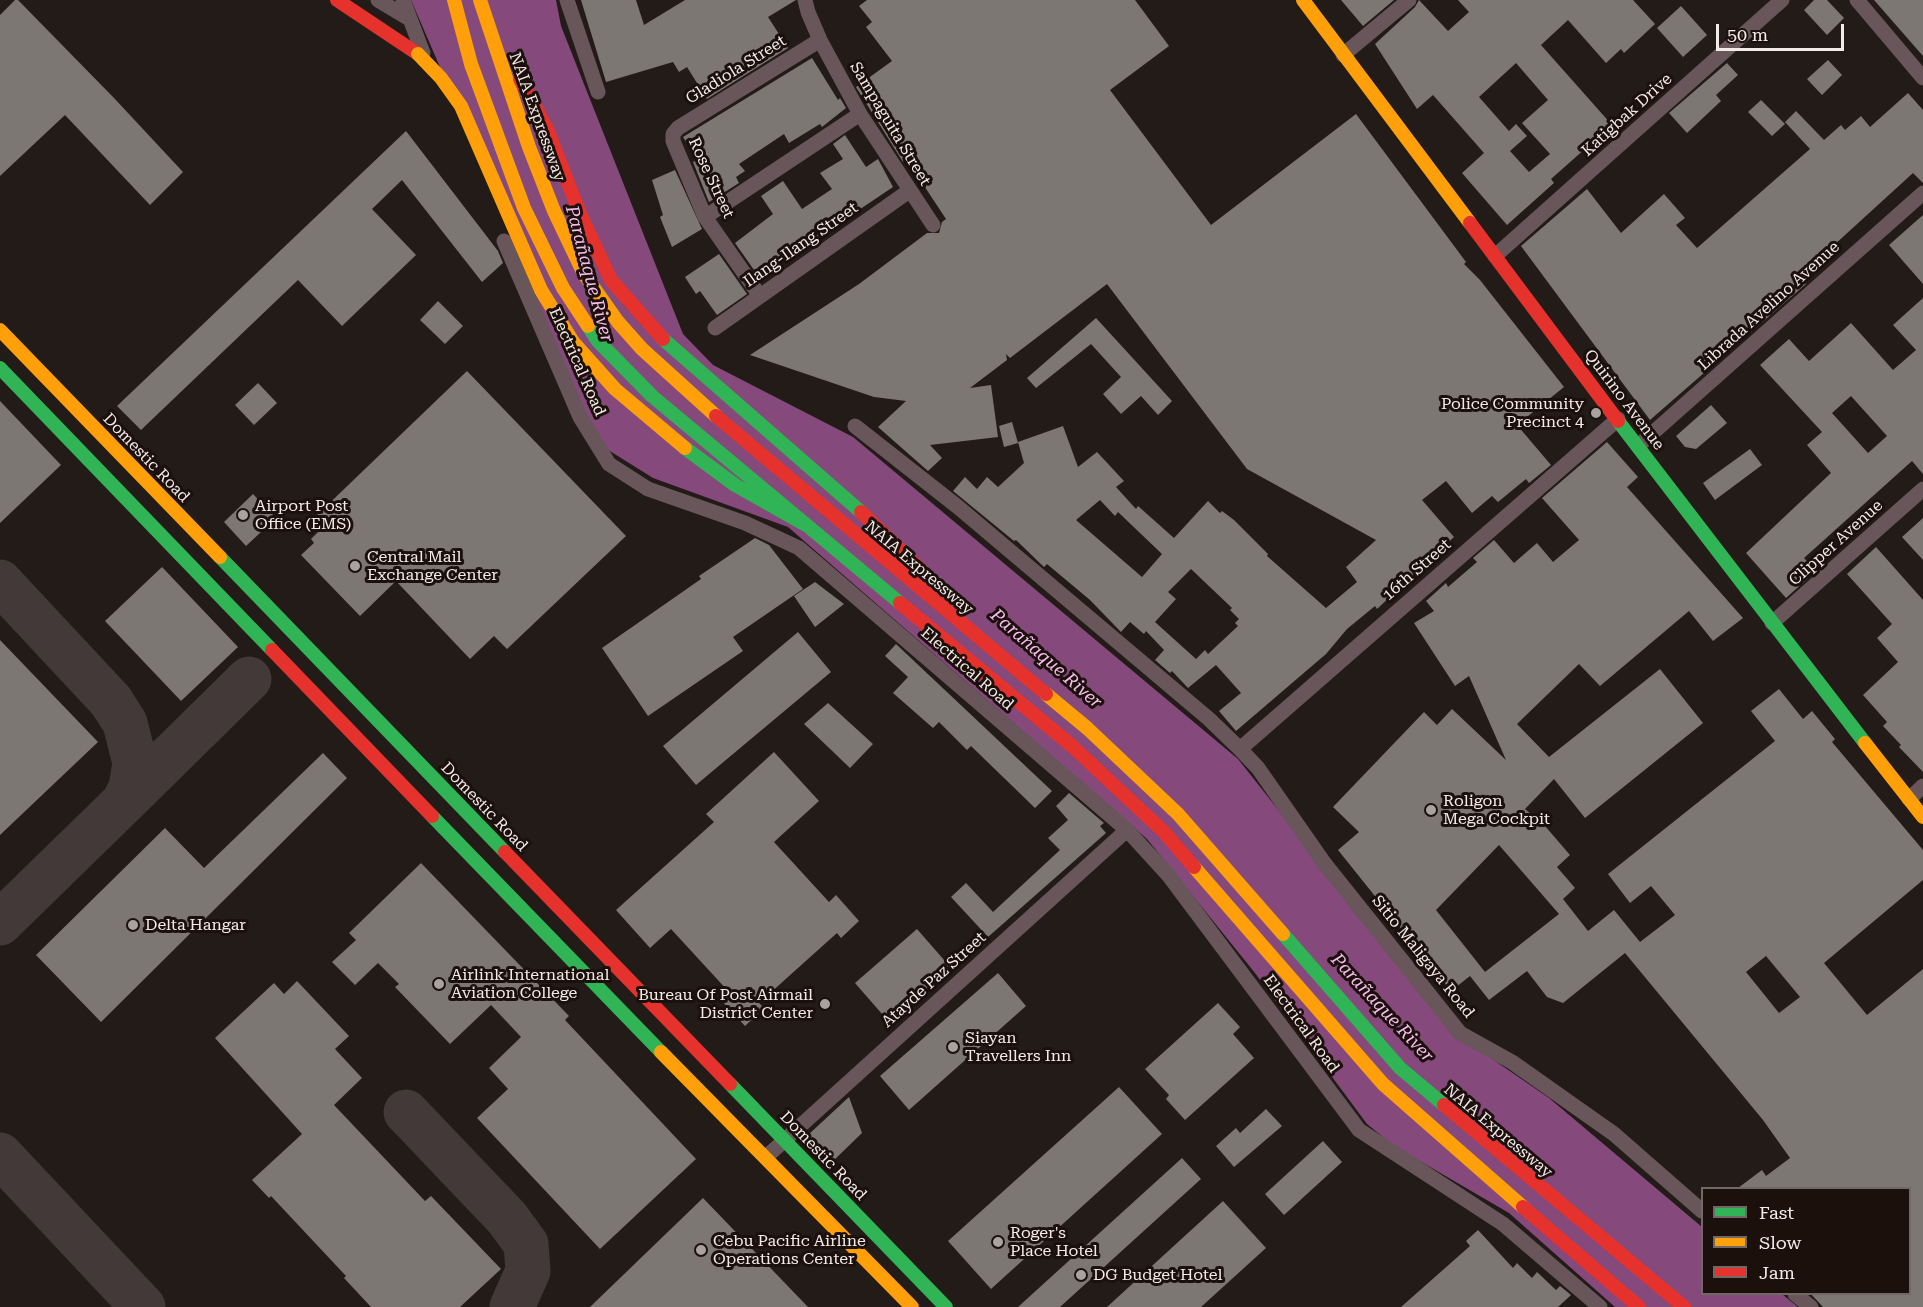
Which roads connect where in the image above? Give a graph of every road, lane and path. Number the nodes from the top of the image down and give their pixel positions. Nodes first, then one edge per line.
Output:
1 (337, 0) edge
2 (378, 0) edge
3 (403, 0) edge
4 (436, 0) edge
5 (454, 0) edge
6 (480, 0) edge
7 (567, 0) edge
8 (806, 0) edge
9 (1303, 0) edge
10 (1409, 0) edge
11 (1782, 0) edge
12 (1857, 0) edge
13 (408, 18) junction
14 (820, 40) junction
15 (1342, 55) junction
16 (1923, 78) edge
17 (598, 92) dead end
18 (860, 114) junction
19 (673, 134) joint
20 (909, 191) junction
21 (1923, 193) edge
22 (705, 217) junction
23 (933, 225) dead end
24 (1495, 256) junction
25 (760, 296) junction
26 (715, 328) dead end
27 (0, 330) edge
28 (0, 368) edge
29 (1618, 419) junction
30 (855, 426) dead end
31 (1638, 446) junction
32 (1923, 489) edge
33 (804, 524) junction
34 (1772, 623) junction
35 (973, 635) junction
36 (1240, 749) junction
37 (1923, 786) edge
38 (1909, 799) junction
39 (1923, 817) edge
40 (1126, 831) junction
41 (784, 1140) junction
42 (766, 1157) junction
43 (1701, 1210) edge
44 (1797, 1295) edge
45 (912, 1307) edge
46 (946, 1307) edge
47 (1600, 1307) edge
48 (1639, 1307) edge
49 (1684, 1307) edge
50 (1810, 1307) edge

1 - 33 main road, bridge
2 - 13 street
3 - 13 street, Electrical Road
4 - 35 main road
5 - 33 main road, bridge
6 - 35 main road, NAIA Expressway
7 - 17 street
8 - 14 street, Sampaguita Street
9 - 15 main road, Quirino Avenue
10 - 15 street
11 - 24 street, Katigbak Drive
12 - 16 street
13 - 40 street, Electrical Road
14 - 18 street, Sampaguita Street
14 - 19 street, Gladiola Street
15 - 24 main road, Quirino Avenue
18 - 20 street, Sampaguita Street
18 - 22 street
19 - 22 street, Rose Street
20 - 23 street, Sampaguita Street
20 - 25 street, Ilang-Ilang Street
21 - 31 street, Librada Avelino Avenue
22 - 25 street, Rose Street
24 - 29 main road, Quirino Avenue
25 - 26 street, Ilang-Ilang Street
27 - 41 main road, Domestic Road
28 - 42 main road
29 - 31 main road, Quirino Avenue
29 - 36 street, 16th Street
30 - 36 street, Sitio Maligaya Road
31 - 34 main road, Quirino Avenue
32 - 34 street, Clipper Avenue
33 - 48 main road
34 - 38 main road, Quirino Avenue
35 - 49 main road, NAIA Expressway
36 - 43 street, Sitio Maligaya Road
37 - 38 street
38 - 39 main road, Quirino Avenue
40 - 41 street, Atayde Paz Street
40 - 47 street, Electrical Road
41 - 42 street, Atayde Paz Street
41 - 46 main road, Domestic Road
42 - 45 main road
44 - 50 street

